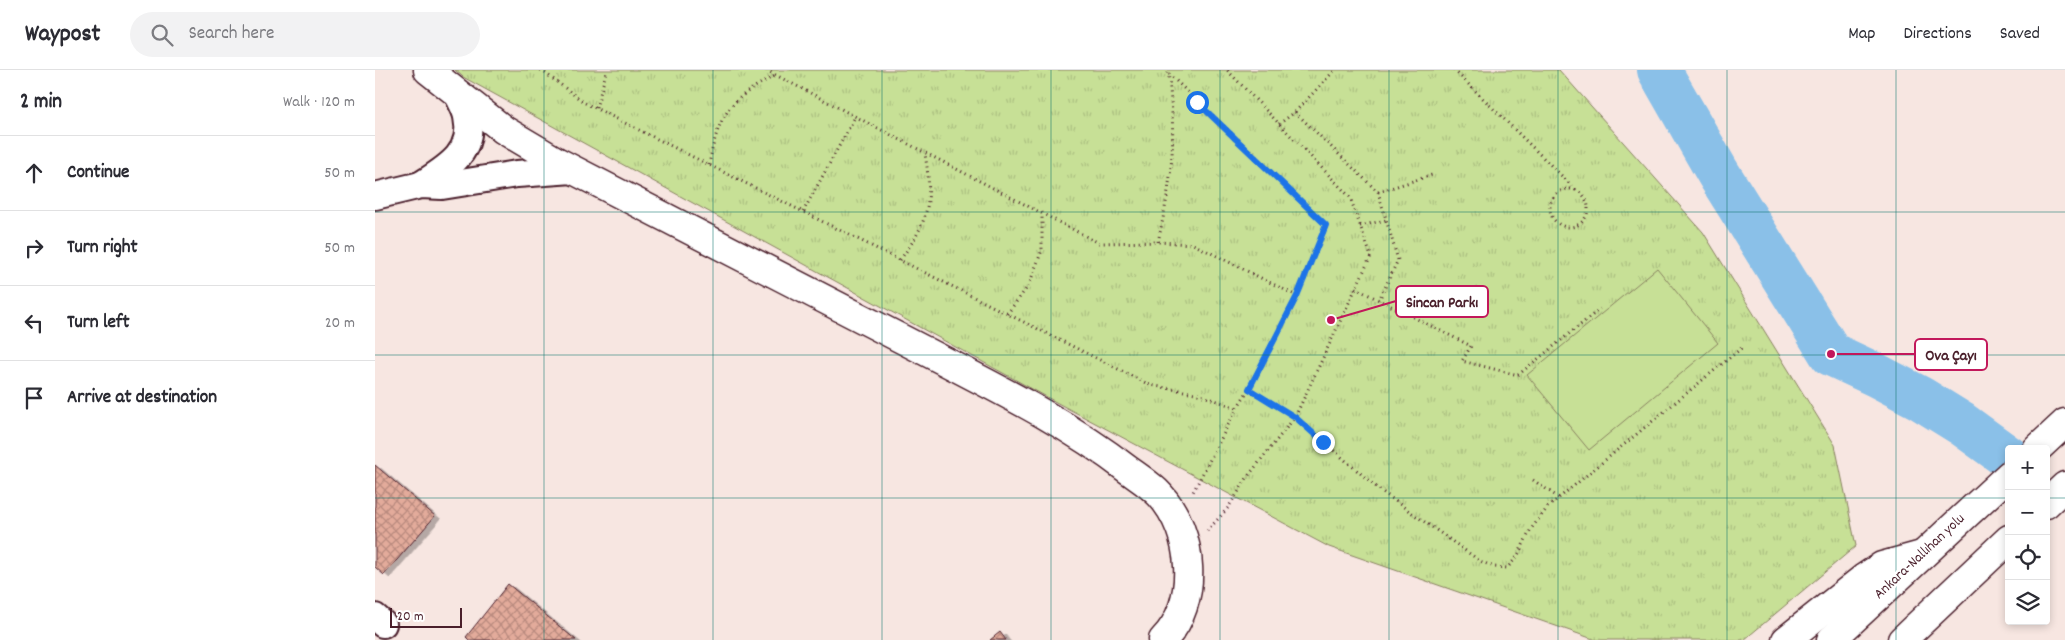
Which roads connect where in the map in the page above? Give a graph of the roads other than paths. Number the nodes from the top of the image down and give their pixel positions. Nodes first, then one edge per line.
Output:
1 (428, 70) edge
2 (458, 95) junction
3 (573, 170) junction
4 (421, 184) junction
5 (375, 196) edge
6 (2065, 423) edge
7 (2041, 445) edge
8 (2005, 479) edge
9 (2065, 486) edge
10 (2050, 500) edge
11 (2005, 543) edge
12 (1927, 551) junction
13 (1921, 630) edge
14 (1163, 640) edge
15 (1786, 640) edge
16 (1831, 640) edge
17 (1902, 640) edge

1 - 2 main road
2 - 3 main road
2 - 4 street
3 - 4 street
3 - 14 main road
4 - 5 street
6 - 7 main road
8 - 12 main road, Ankara-Nallıhan yolu
9 - 10 main road
11 - 13 main road
12 - 15 main road
12 - 16 main road, Ankara-Nallıhan yolu
13 - 17 main road

